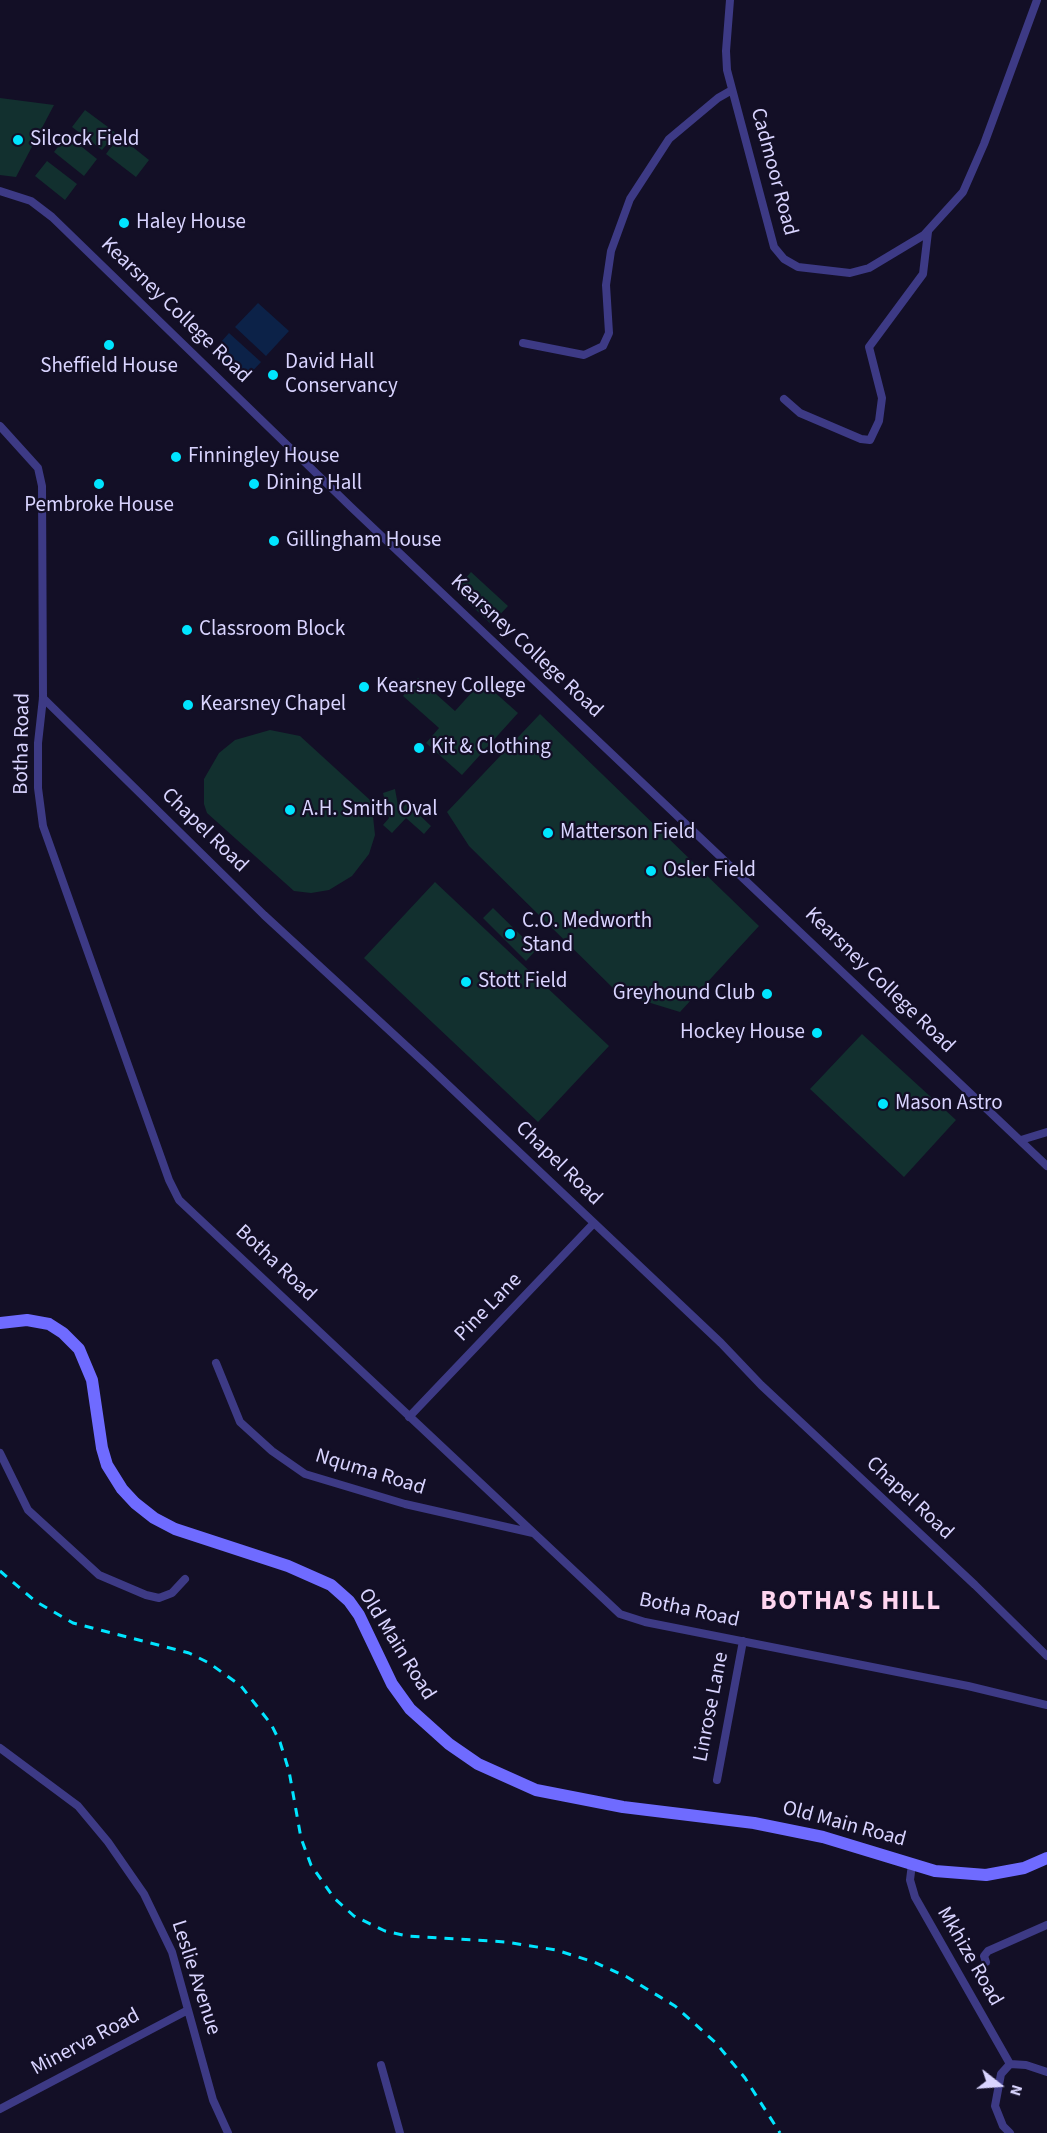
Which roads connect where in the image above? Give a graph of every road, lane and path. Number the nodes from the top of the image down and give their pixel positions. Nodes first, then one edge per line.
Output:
1 (730, 0) edge
2 (1037, 0) edge
3 (732, 90) junction
4 (0, 191) edge
5 (928, 231) junction
6 (523, 343) dead end
7 (784, 399) dead end
8 (0, 426) edge
9 (43, 698) junction
10 (1047, 1132) edge
11 (1021, 1140) junction
12 (1047, 1166) edge
13 (594, 1223) junction
14 (0, 1323) edge
15 (216, 1363) dead end
16 (409, 1418) junction
17 (0, 1453) edge
18 (533, 1533) junction
19 (185, 1579) dead end
20 (743, 1641) junction
21 (1047, 1656) edge
22 (1047, 1706) edge
23 (0, 1748) edge
24 (717, 1780) dead end
25 (1047, 1858) edge
26 (912, 1864) junction
27 (1047, 1925) edge
28 (986, 1962) dead end
29 (188, 2010) junction
30 (1010, 2064) junction
31 (381, 2065) dead end
32 (1047, 2072) edge
33 (0, 2109) edge
34 (228, 2133) edge
35 (400, 2133) edge
36 (1010, 2133) edge

1 - 3 street, Cadmoor Road
2 - 5 street, Cadmoor Road
3 - 5 street, Cadmoor Road
3 - 6 street
4 - 11 street, Kearsney College Road
5 - 7 street
8 - 9 street, Botha Road
9 - 13 street, Chapel Road
9 - 16 street, Botha Road
10 - 11 street
11 - 12 street, Kearsney College Road
13 - 16 street, Pine Lane
13 - 21 street, Chapel Road
14 - 26 main road, Old Main Road
15 - 18 street, Nquma Road
16 - 18 street, Botha Road
17 - 19 street
18 - 20 street, Botha Road
20 - 22 street, Botha Road
20 - 24 street, Linrose Lane
23 - 29 street, Leslie Avenue
25 - 26 main road, Old Main Road
26 - 30 street, Mkhize Road
27 - 28 street
29 - 33 street, Minerva Road
29 - 34 street, Leslie Avenue
30 - 32 street
30 - 36 street
31 - 35 street

